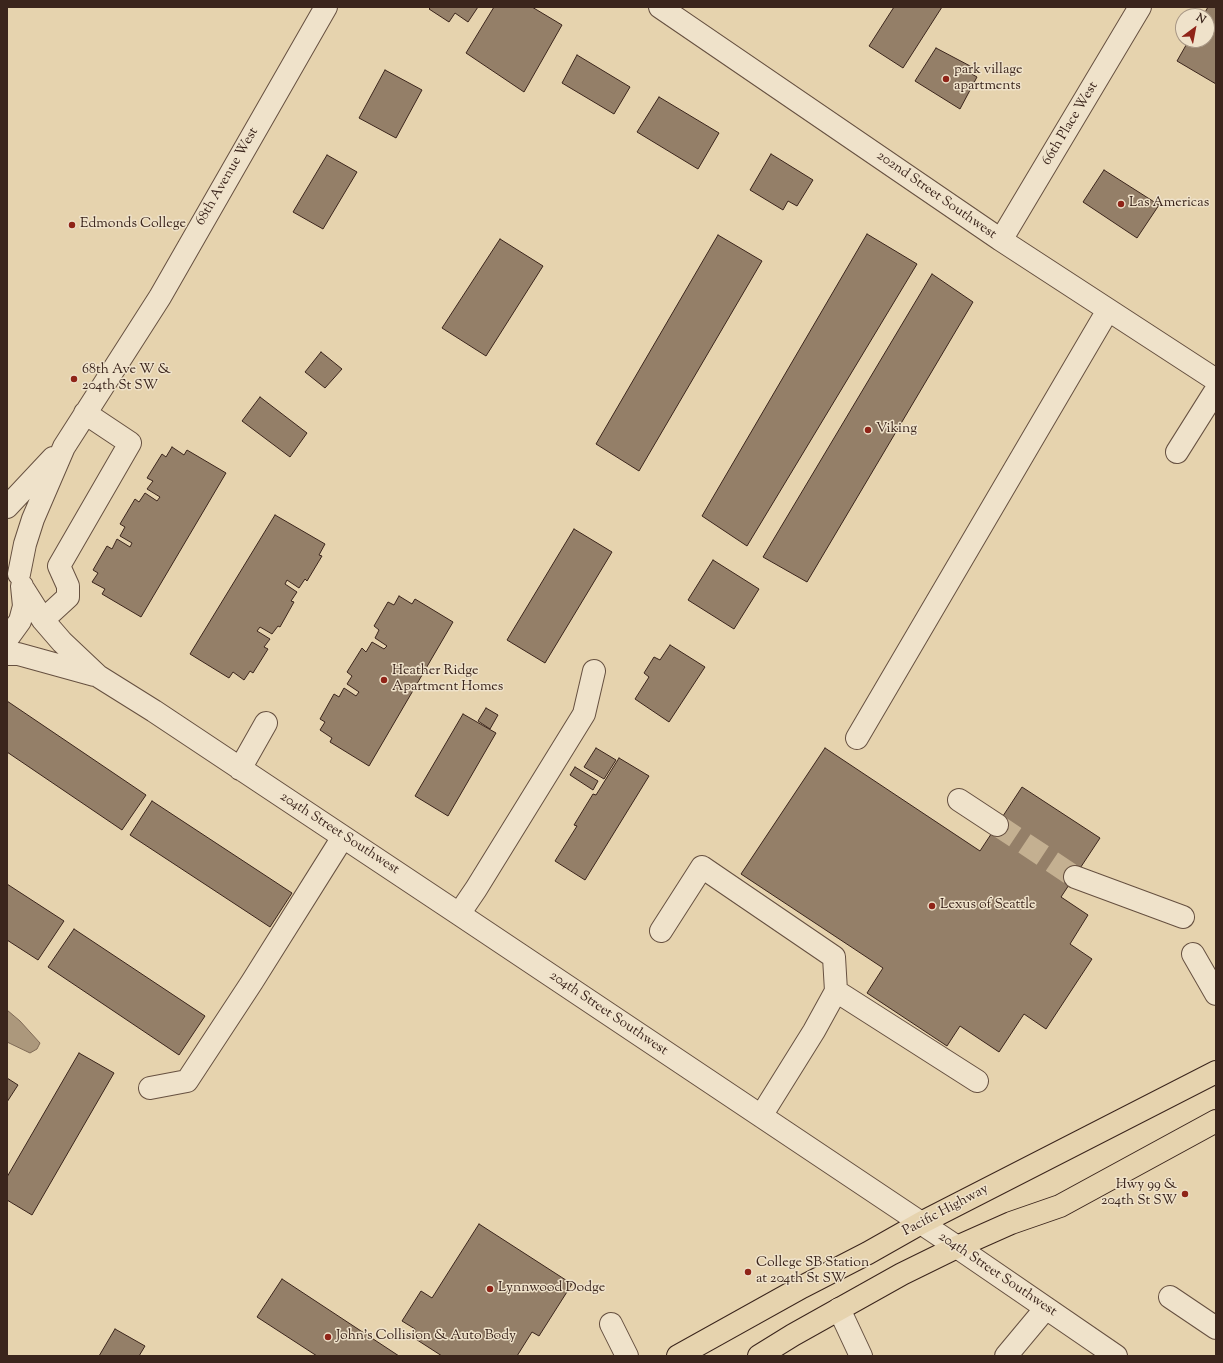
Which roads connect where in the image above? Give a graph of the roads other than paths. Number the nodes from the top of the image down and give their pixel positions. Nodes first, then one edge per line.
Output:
1 (326, 7) edge
2 (660, 7) edge
3 (1140, 7) edge
4 (1001, 240) junction
5 (1108, 310) junction
6 (1216, 380) edge
7 (1216, 390) edge
8 (85, 413) junction
9 (64, 447) junction
10 (1177, 452) dead end
11 (7, 507) edge
12 (17, 574) edge
13 (43, 620) junction
14 (7, 639) edge
15 (7, 654) edge
16 (594, 671) dead end
17 (98, 676) junction
18 (266, 723) dead end
19 (857, 738) dead end
20 (240, 769) junction
21 (959, 800) dead end
22 (997, 825) tunnel mouth
23 (343, 837) junction
24 (1075, 877) tunnel mouth
25 (459, 914) junction
26 (1183, 917) dead end
27 (661, 930) dead end
28 (1193, 954) dead end
29 (836, 991) junction
30 (1216, 994) edge
31 (1216, 1072) edge
32 (977, 1081) dead end
33 (150, 1088) dead end
34 (761, 1116) junction
35 (1216, 1121) edge
36 (921, 1223) junction
37 (957, 1247) junction
38 (1170, 1297) dead end
39 (1046, 1308) junction
40 (839, 1309) junction
41 (611, 1324) dead end
42 (1216, 1328) edge
43 (770, 1353) edge
44 (627, 1356) edge
45 (678, 1356) edge
46 (861, 1356) edge
47 (1006, 1356) edge
48 (1116, 1356) edge

1 - 8 street, 68th Avenue West
2 - 4 street, 202nd Street Southwest
3 - 4 street, 66th Place West
4 - 5 street, 202nd Street Southwest
5 - 6 street, 202nd Street Southwest
5 - 19 street
7 - 10 street
8 - 9 street, 68th Avenue West
8 - 13 street
9 - 11 street, 68th Avenue West
9 - 12 street, 68th Avenue West
12 - 13 street, 204th Street Southwest
12 - 14 street, 68th Avenue West
13 - 17 street, 204th Street Southwest
15 - 17 street, 204th Street Southwest
16 - 25 street
17 - 20 street, 204th Street Southwest
18 - 20 street
20 - 23 street, 204th Street Southwest
21 - 22 street
23 - 25 street, 204th Street Southwest
23 - 33 street
24 - 26 street
25 - 34 street, 204th Street Southwest
27 - 29 street
28 - 30 street
29 - 32 street
29 - 34 street
31 - 36 highway, Pacific Highway
34 - 36 street, 204th Street Southwest
35 - 37 highway
36 - 37 street, 204th Street Southwest
36 - 45 highway, Pacific Highway
37 - 39 street, 204th Street Southwest
37 - 40 highway
38 - 42 street
39 - 47 street
39 - 48 street, 204th Street Southwest
40 - 43 highway
40 - 46 street
41 - 44 street

